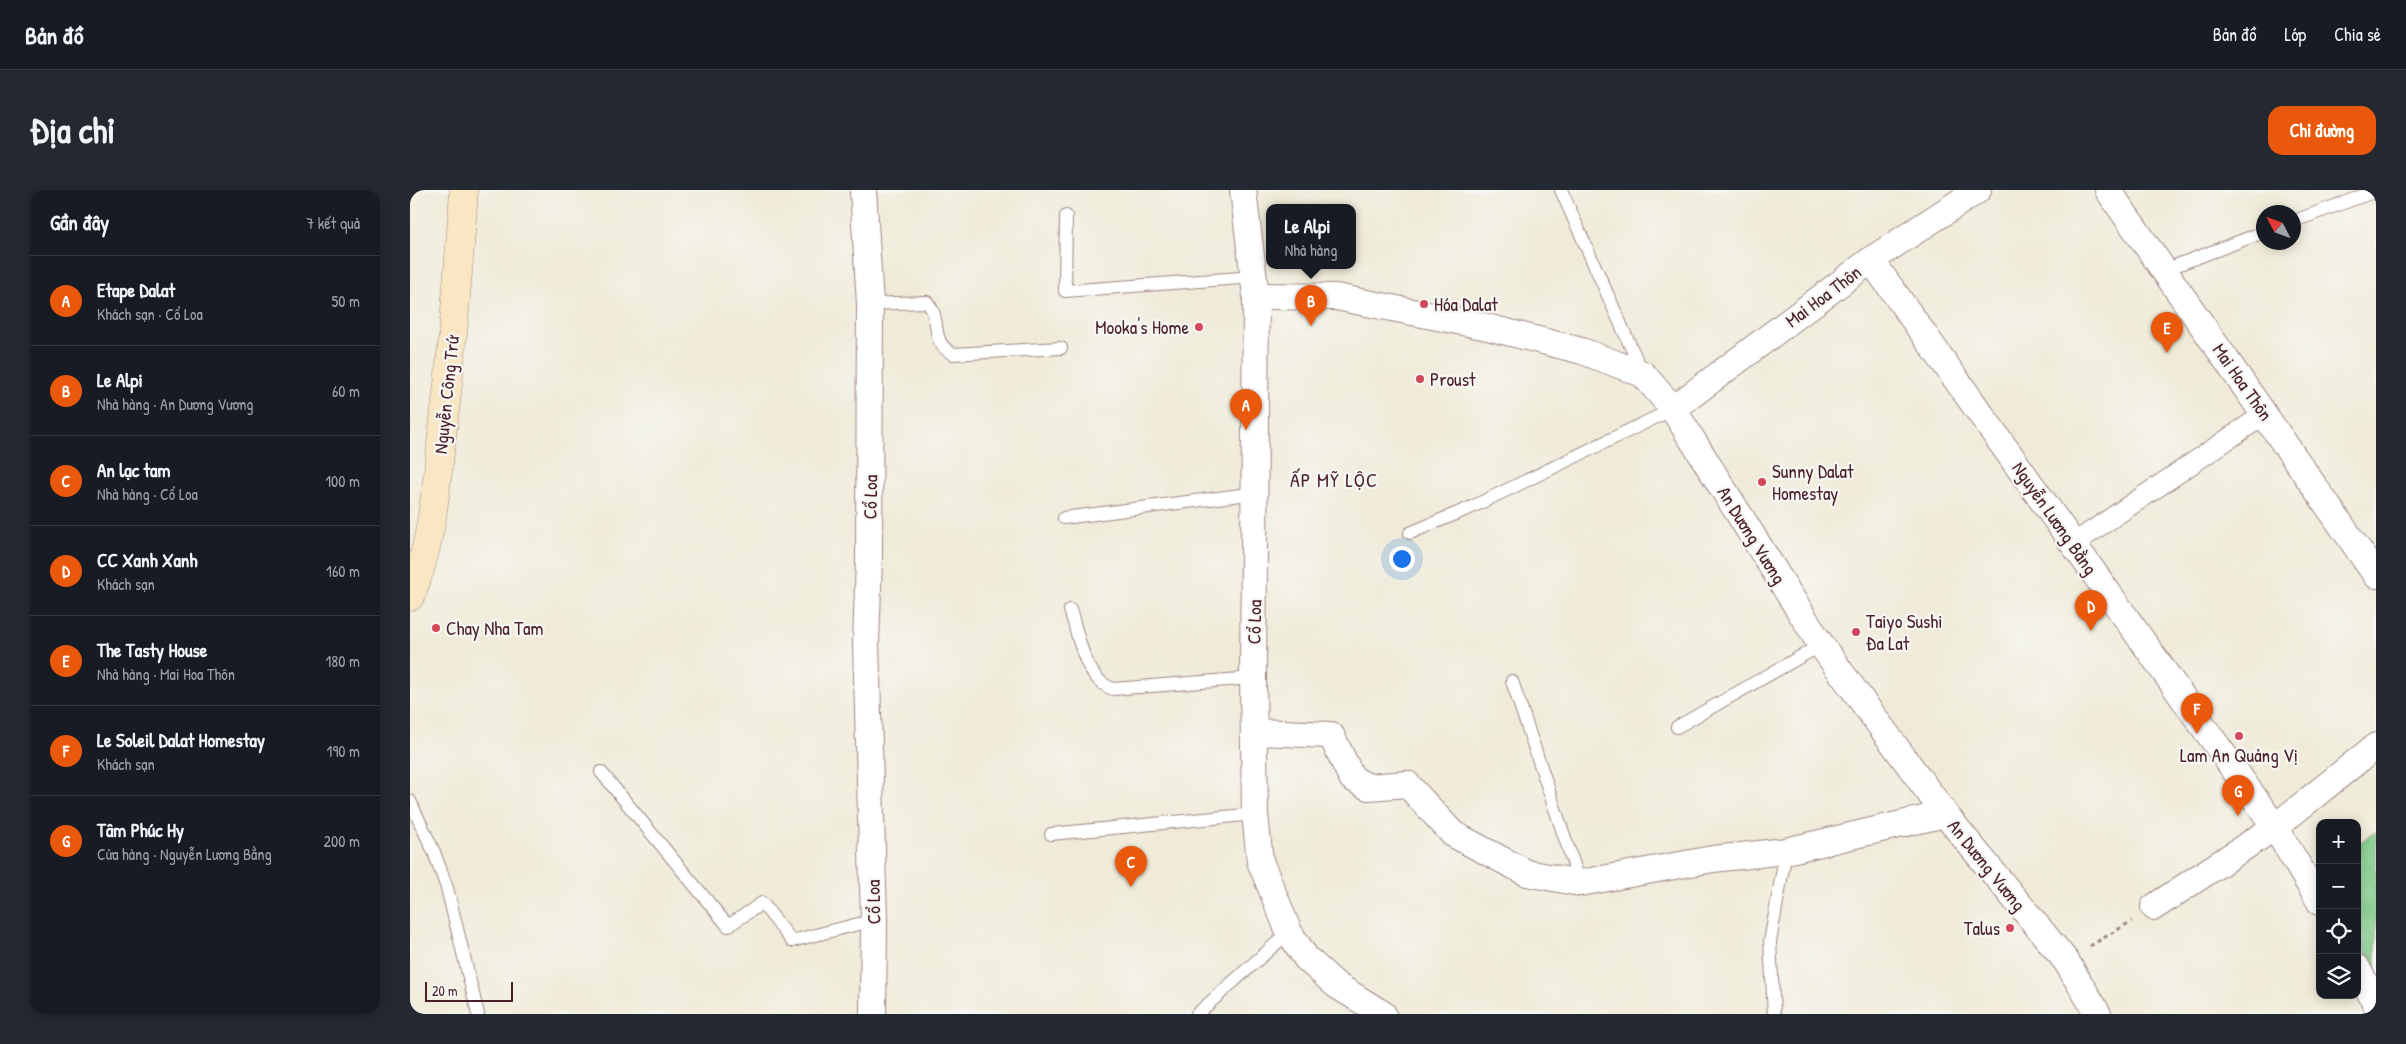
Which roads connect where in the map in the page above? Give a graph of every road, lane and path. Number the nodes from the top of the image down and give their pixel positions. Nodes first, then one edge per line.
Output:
1 (464, 190) edge
2 (863, 190) edge
3 (1243, 190) edge
4 (1561, 190) edge
5 (1978, 190) edge
6 (2108, 190) edge
7 (2376, 190) edge
8 (1066, 216) dead end
9 (2301, 218) edge
10 (2256, 235) edge
11 (1871, 260) junction
12 (2164, 270) junction
13 (1255, 286) junction
14 (870, 304) junction
15 (1061, 348) dead end
16 (1643, 374) junction
17 (1673, 409) junction
18 (2265, 414) junction
19 (1256, 493) junction
20 (1064, 518) dead end
21 (1410, 533) dead end
22 (2073, 544) junction
23 (2376, 575) edge
24 (410, 597) edge
25 (1070, 610) dead end
26 (1821, 645) junction
27 (1253, 678) junction
28 (1512, 681) dead end
29 (1677, 727) dead end
30 (1255, 732) junction
31 (2376, 746) edge
32 (601, 772) dead end
33 (410, 802) edge
34 (1255, 814) junction
35 (1945, 814) junction
36 (2275, 827) junction
37 (1051, 834) dead end
38 (1786, 851) junction
39 (1580, 883) junction
40 (2316, 895) edge
41 (2154, 907) joint
42 (874, 920) junction
43 (1289, 932) junction
44 (2066, 962) junction
45 (2361, 976) edge
46 (2376, 1004) edge
47 (1377, 1013) edge
48 (478, 1014) edge
49 (873, 1014) edge
50 (1197, 1014) edge
51 (1774, 1014) edge
52 (2098, 1014) edge

1 - 24 main road, Nguyễn Công Trứ
2 - 14 street, Cổ Loa
3 - 13 street, Cổ Loa
4 - 16 lane
5 - 11 street, Mai Hoa Thôn
6 - 12 street, Mai Hoa Thôn
7 - 9 lane
8 - 13 lane
10 - 12 lane
11 - 17 street, Mai Hoa Thôn
11 - 22 street, Nguyễn Lương Bằng
12 - 18 street, Mai Hoa Thôn
13 - 16 street, An Dương Vương
13 - 19 street, Cổ Loa
14 - 15 lane
14 - 42 street, Cổ Loa
16 - 17 street, An Dương Vương
17 - 21 lane
17 - 26 street, An Dương Vương
18 - 22 street
18 - 23 street, Mai Hoa Thôn
19 - 20 lane
19 - 27 street, Cổ Loa
22 - 36 street, Nguyễn Lương Bằng
25 - 27 lane
26 - 29 lane
26 - 35 street, An Dương Vương
27 - 30 street, Cổ Loa
28 - 39 lane
30 - 34 street, Cổ Loa
30 - 39 street
31 - 36 street
32 - 42 lane
33 - 48 lane
34 - 37 lane
34 - 43 street, Cổ Loa
35 - 38 street
35 - 44 street, An Dương Vương
36 - 40 street, Nguyễn Lương Bằng
36 - 41 street
38 - 39 street
38 - 51 lane
41 - 44 path
42 - 49 street, Cổ Loa
43 - 47 street, Cổ Loa
43 - 50 lane
44 - 52 street, An Dương Vương
45 - 46 street

